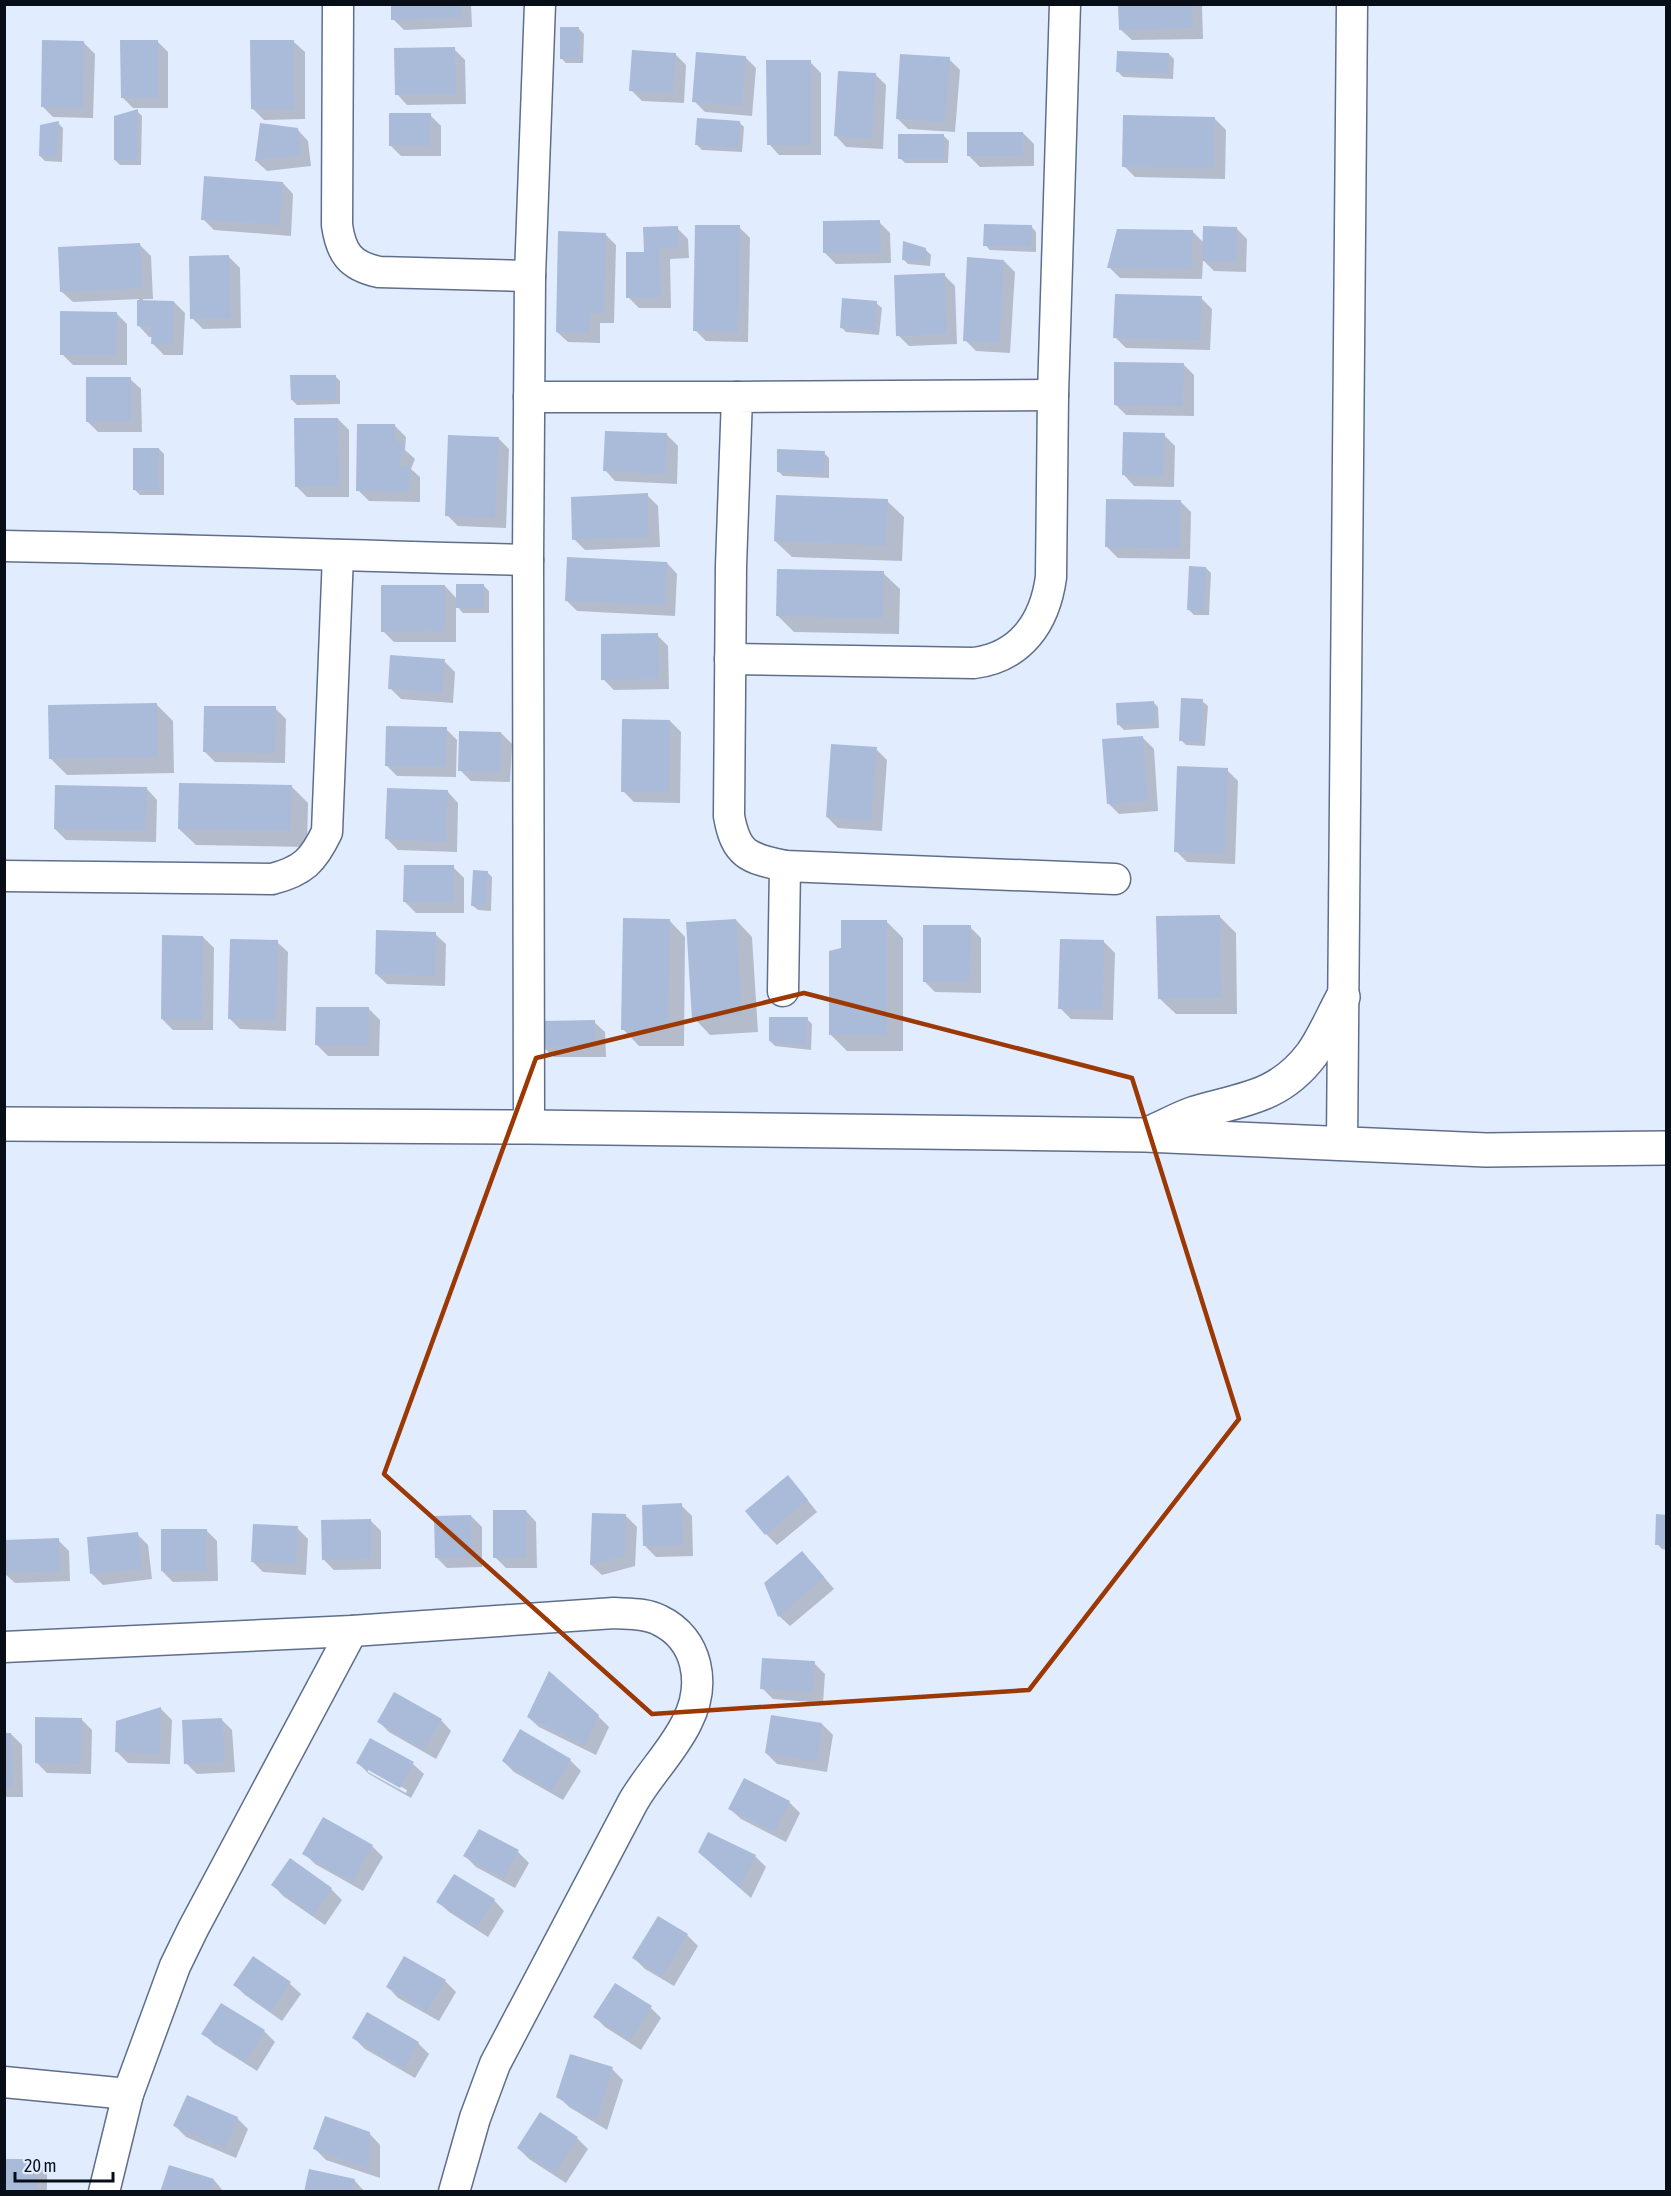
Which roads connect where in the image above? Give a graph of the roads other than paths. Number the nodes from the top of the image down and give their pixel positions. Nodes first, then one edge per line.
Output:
1 (338, 4) edge
2 (540, 4) edge
3 (1065, 4) edge
4 (1352, 4) edge
5 (530, 276) junction
6 (1053, 395) junction
7 (737, 397) junction
8 (529, 398) junction
9 (4, 546) edge
10 (338, 555) junction
11 (528, 560) junction
12 (730, 659) junction
13 (785, 866) junction
14 (4, 876) edge
15 (1115, 879) dead end
16 (783, 992) dead end
17 (1343, 997) junction
18 (4, 1125) edge
19 (529, 1127) junction
20 (1145, 1135) junction
21 (1342, 1144) junction
22 (1666, 1148) edge
23 (352, 1631) junction
24 (4, 1647) edge
25 (4, 2082) edge
26 (128, 2094) junction
27 (104, 2192) edge
28 (454, 2192) edge

1 - 5 street
2 - 5 street
3 - 6 street
4 - 17 street
5 - 8 street
6 - 7 street
6 - 12 street
7 - 8 street
7 - 12 street
8 - 11 street
9 - 10 street
10 - 11 street
10 - 14 street
11 - 19 street
12 - 13 street
13 - 15 street
13 - 16 street
17 - 20 main road
17 - 21 street
18 - 19 main road
19 - 20 main road
20 - 21 main road
21 - 22 main road
23 - 24 street
23 - 26 street
23 - 28 street
25 - 26 street
26 - 27 street

